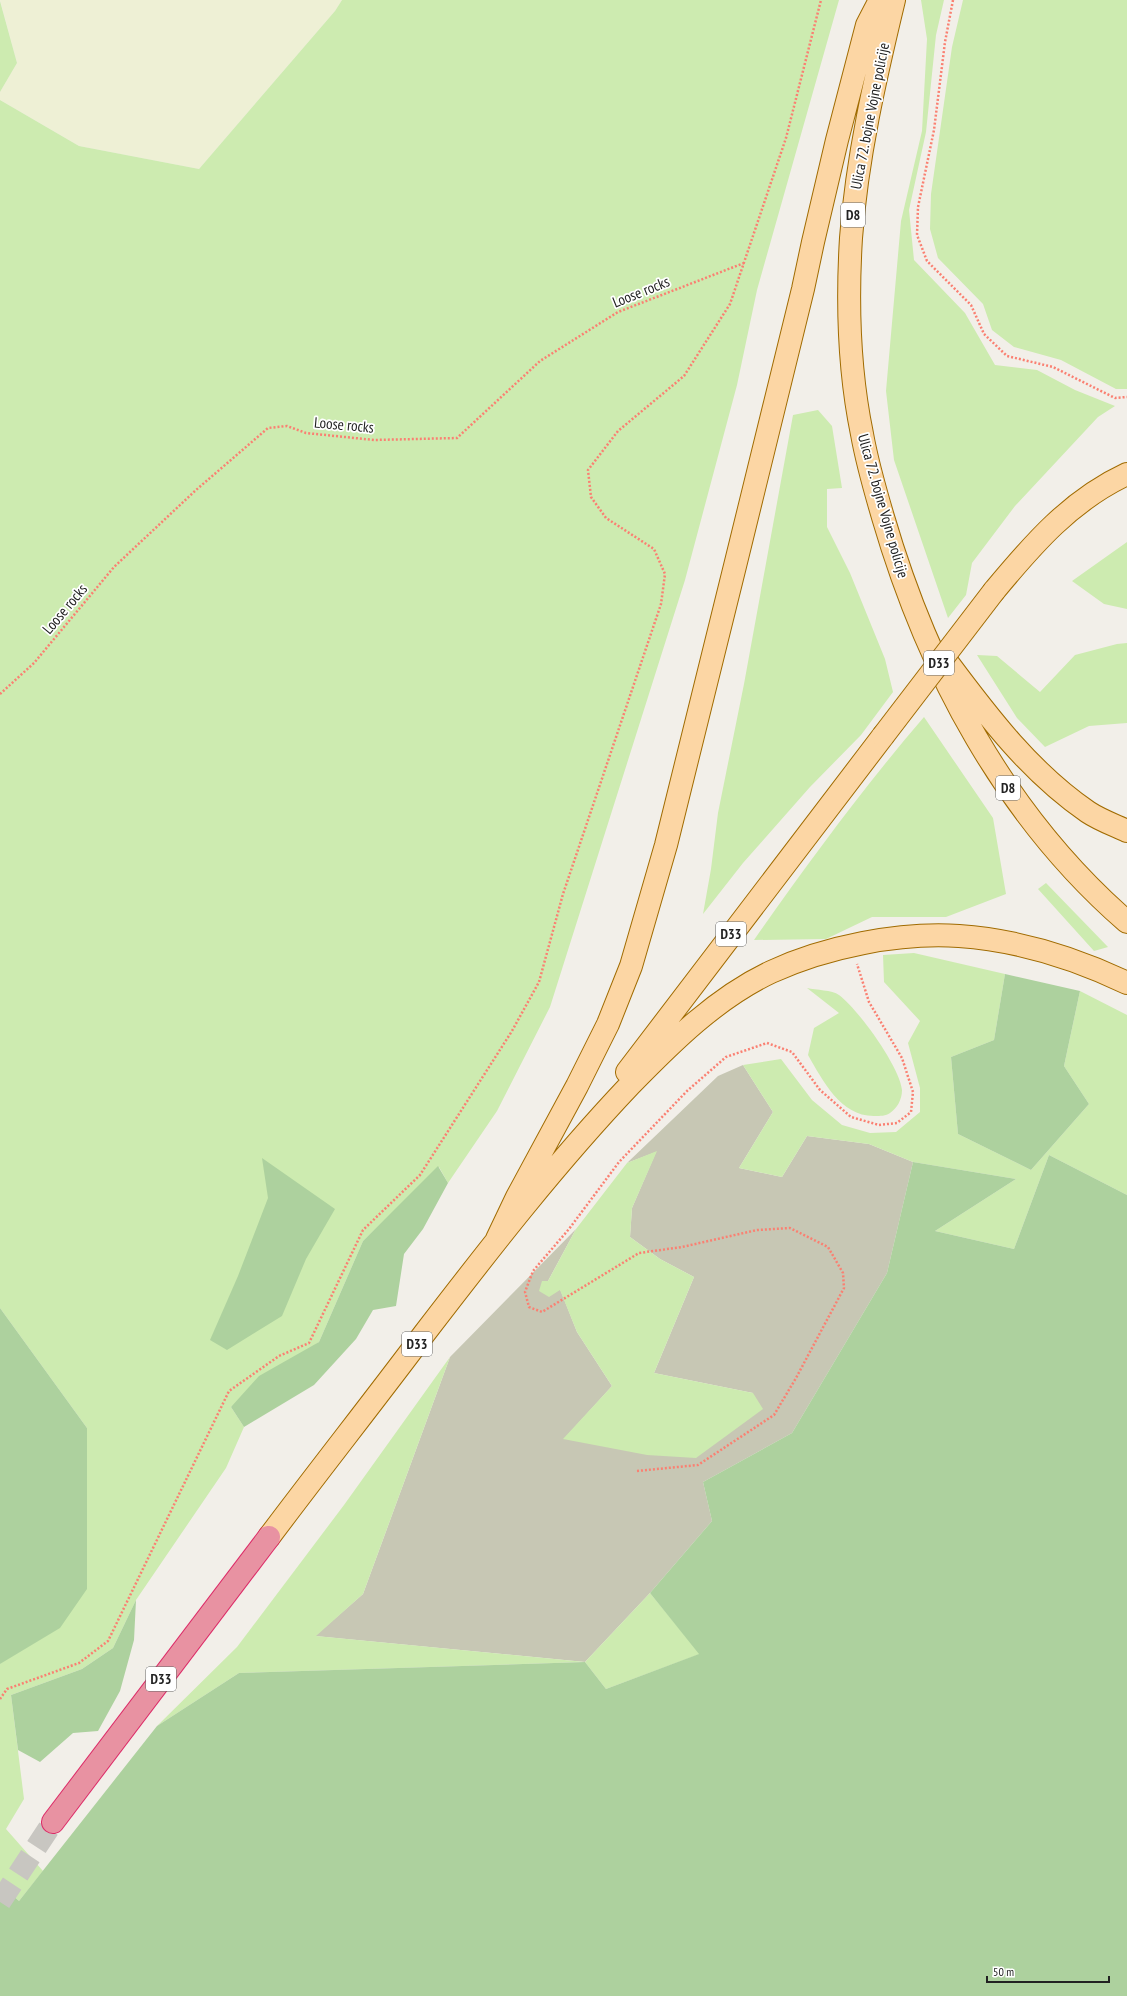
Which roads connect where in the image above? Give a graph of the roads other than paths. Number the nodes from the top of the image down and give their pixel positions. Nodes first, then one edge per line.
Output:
1 (880, 0) edge
2 (894, 0) edge
3 (1127, 474) edge
4 (923, 630) junction
5 (1127, 831) edge
6 (1127, 922) edge
7 (1127, 983) edge
8 (582, 1135) junction
9 (497, 1239) junction
10 (269, 1537) joint
11 (53, 1822) tunnel mouth

1 - 9 main road
2 - 4 main road, Ulica 72. bojne Vojne policije / D8
3 - 8 main road, D33, bridge
4 - 5 main road
4 - 6 main road, Ulica 72. bojne Vojne policije / D8
7 - 8 main road
8 - 9 main road, D33
9 - 10 main road, D33
10 - 11 highway, D33

